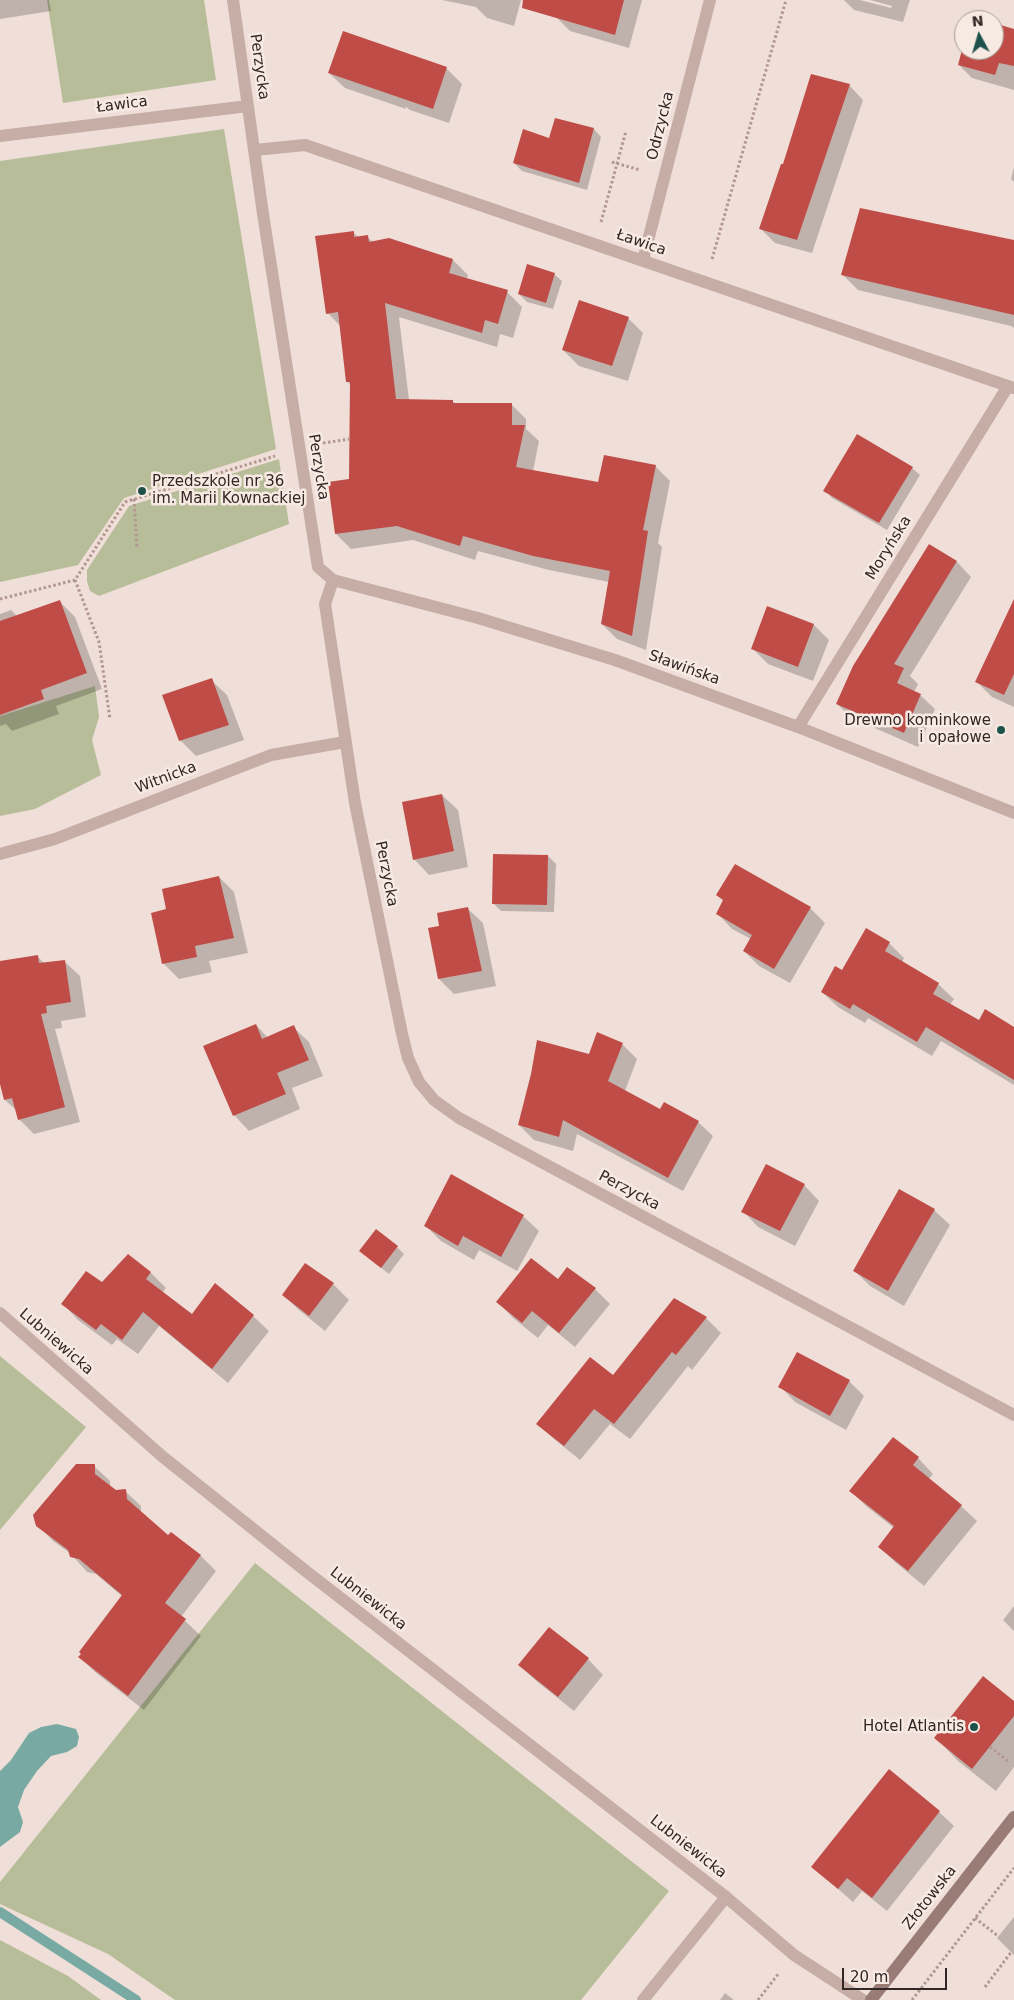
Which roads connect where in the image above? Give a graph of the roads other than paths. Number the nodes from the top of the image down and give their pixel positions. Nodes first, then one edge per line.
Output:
1 (233, 0) edge
2 (710, 0) edge
3 (248, 106) junction
4 (0, 136) edge
5 (255, 150) junction
6 (643, 260) junction
7 (1011, 387) edge
8 (333, 580) junction
9 (798, 727) junction
10 (346, 742) junction
11 (1014, 814) edge
12 (0, 854) edge
13 (0, 1314) edge
14 (1014, 1415) edge
15 (1014, 1817) edge
16 (726, 1897) junction
17 (643, 2000) edge
18 (863, 2000) edge
19 (871, 2000) edge

1 - 3 street, Perzycka
2 - 6 street, Odrzycka
3 - 4 street, Ławica
3 - 5 street, Perzycka
5 - 6 street, Ławica
5 - 8 street, Perzycka
6 - 7 street, Ławica
7 - 9 street, Moryńska
8 - 9 street, Sławińska
8 - 10 street, Perzycka
9 - 11 street, Sławińska
10 - 12 street, Witnicka
10 - 14 street, Perzycka
13 - 16 street, Lubniewicka
15 - 19 street, Złotowska
16 - 17 street
16 - 18 street, Lubniewicka

